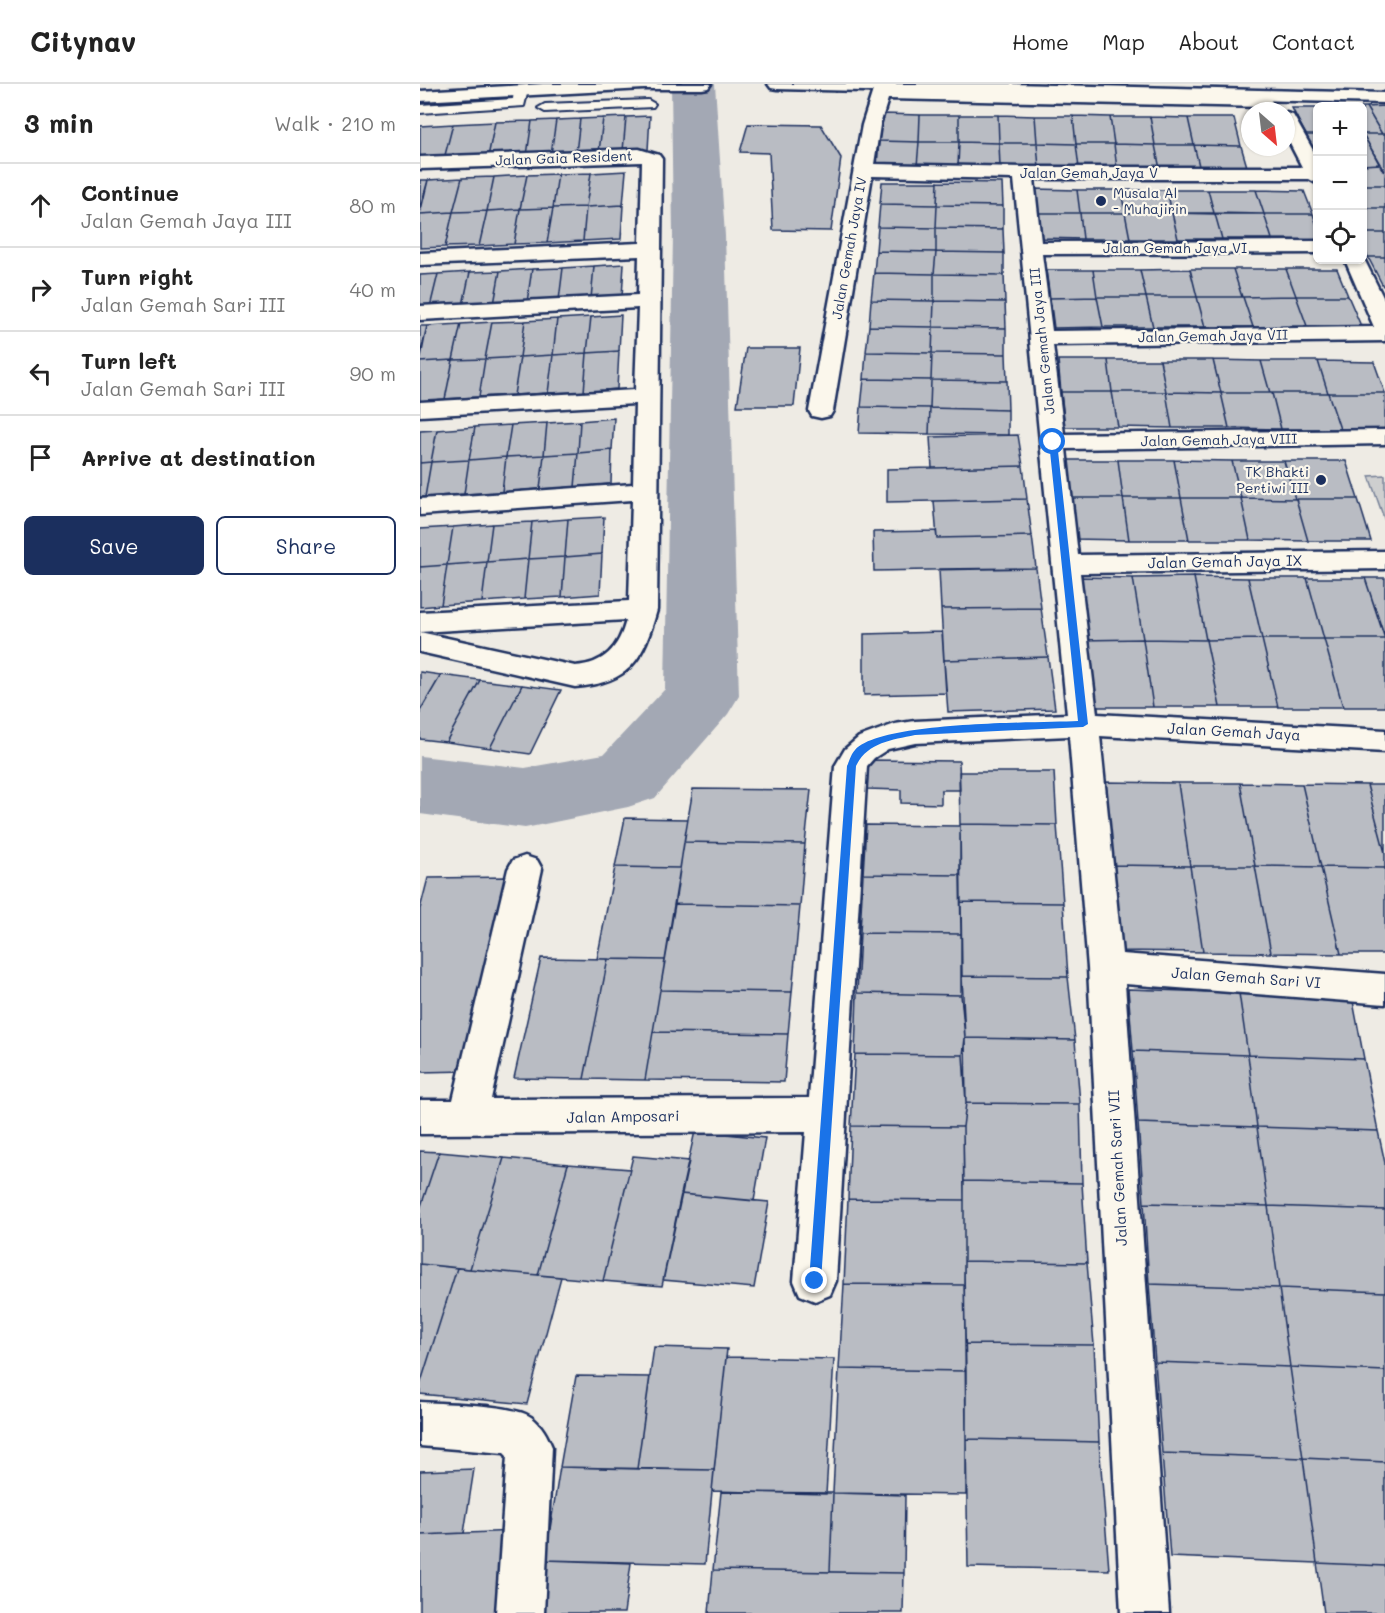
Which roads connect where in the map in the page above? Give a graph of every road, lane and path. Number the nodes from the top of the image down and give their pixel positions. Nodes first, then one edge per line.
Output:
1 (644, 84) edge
2 (702, 84) edge
3 (777, 84) edge
4 (1323, 84) edge
5 (984, 86) edge
6 (1385, 86) edge
7 (585, 87) junction
8 (883, 89) junction
9 (521, 90) junction
10 (420, 96) edge
11 (1385, 98) edge
12 (1264, 101) edge
13 (648, 104) dead end
14 (581, 107) junction
15 (545, 108) dead end
16 (420, 109) edge
17 (1295, 136) edge
18 (420, 163) edge
19 (863, 170) junction
20 (1313, 170) edge
21 (1023, 173) junction
22 (1313, 175) edge
23 (1313, 247) edge
24 (1032, 248) junction
25 (652, 249) junction
26 (420, 260) edge
27 (1358, 264) edge
28 (650, 302) junction
29 (420, 313) edge
30 (1385, 327) edge
31 (1385, 334) edge
32 (1042, 338) junction
33 (648, 396) junction
34 (420, 409) edge
35 (821, 411) dead end
36 (1385, 437) edge
37 (1053, 442) junction
38 (645, 491) junction
39 (420, 507) edge
40 (1385, 560) edge
41 (1065, 564) junction
42 (643, 610) junction
43 (420, 622) edge
44 (420, 642) edge
45 (1083, 724) junction
46 (1385, 741) edge
47 (525, 869) dead end
48 (1106, 968) junction
49 (1385, 989) edge
50 (827, 1115) junction
51 (420, 1117) edge
52 (468, 1118) junction
53 (815, 1281) dead end
54 (420, 1424) edge
55 (520, 1613) edge
56 (1145, 1613) edge

1 - 2 street
1 - 7 street
3 - 8 street
4 - 6 street
5 - 8 street
5 - 12 street
7 - 9 street
7 - 14 lane
8 - 12 street
8 - 19 street, Jalan Gemah Jaya IV
9 - 10 street
9 - 16 lane
11 - 12 street
13 - 14 lane
14 - 15 lane
17 - 20 street
18 - 25 street, Jalan Gaia Resident
19 - 21 street, Jalan Gemah Jaya V
19 - 35 street, Jalan Gemah Jaya IV
21 - 22 street, Jalan Gemah Jaya V
21 - 24 street, Jalan Gemah Jaya III
23 - 24 street, Jalan Gemah Jaya VI
24 - 32 street, Jalan Gemah Jaya III
25 - 26 street
25 - 28 street, Jalan Gaia Resident
27 - 30 street
28 - 29 street
28 - 33 street, Jalan Gaia Resident
31 - 32 street, Jalan Gemah Jaya VII
32 - 37 street, Jalan Gemah Jaya III
33 - 34 street
33 - 38 street, Jalan Gaia Resident
36 - 37 street, Jalan Gemah Jaya VIII
37 - 41 street, Jalan Gemah Jaya III
38 - 39 street
38 - 42 street, Jalan Gaia Resident
40 - 41 street, Jalan Gemah Jaya IX
41 - 45 street, Jalan Gemah Jaya III
42 - 43 street
42 - 44 street, Jalan Gaia Resident
45 - 46 street, Jalan Gemah Jaya
45 - 48 street, Jalan Gemah Sari VII
45 - 50 street, Jalan Gemah Jaya
47 - 52 street
48 - 49 street, Jalan Gemah Sari VI
48 - 56 street, Jalan Gemah Sari VII
50 - 52 street, Jalan Amposari
50 - 53 street, Jalan Gemah Jaya
51 - 52 street, Jalan Amposari
54 - 55 street

